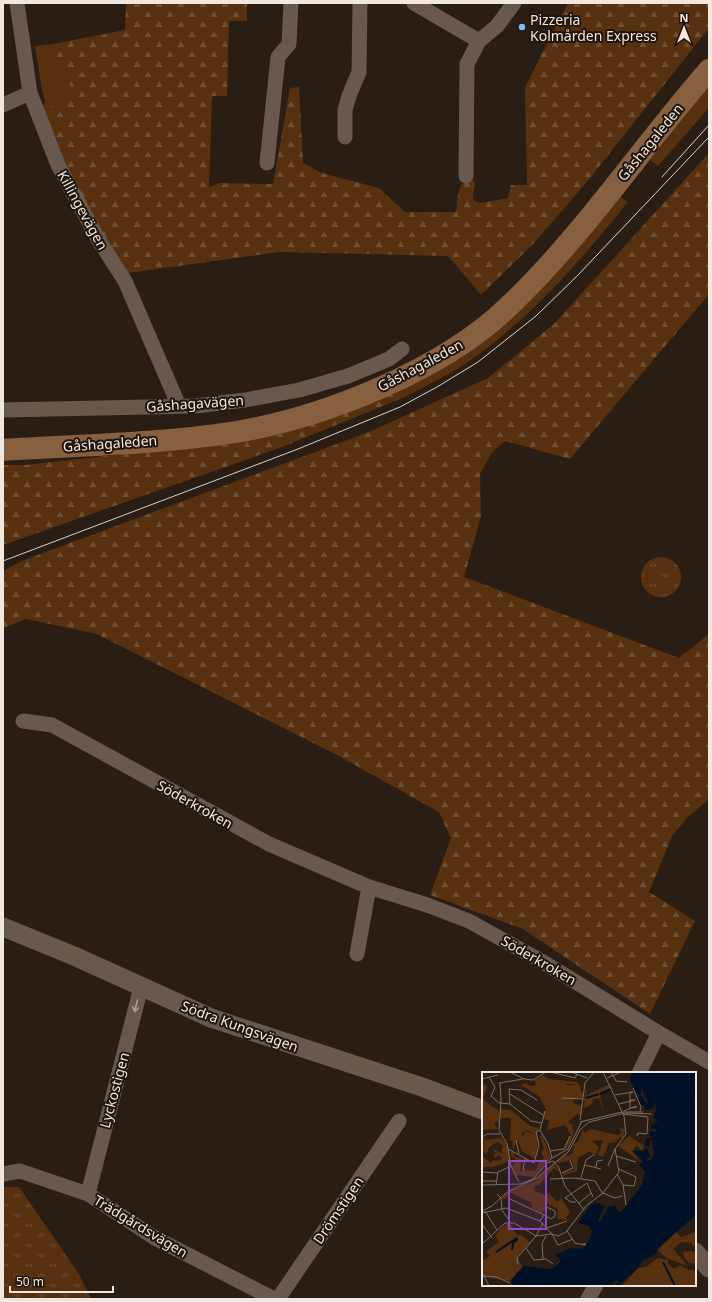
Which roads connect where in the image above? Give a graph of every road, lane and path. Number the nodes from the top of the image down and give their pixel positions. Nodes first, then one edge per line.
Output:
1 (17, 3) edge
2 (291, 3) edge
3 (360, 3) edge
4 (414, 3) edge
5 (514, 3) edge
6 (479, 41) junction
7 (709, 70) edge
8 (30, 93) junction
9 (3, 105) edge
10 (345, 137) dead end
11 (267, 162) dead end
12 (466, 176) dead end
13 (402, 349) dead end
14 (179, 406) junction
15 (3, 410) edge
16 (3, 446) edge
17 (41, 448) junction
18 (3, 450) edge
19 (23, 721) dead end
20 (369, 887) junction
21 (3, 927) edge
22 (357, 954) dead end
23 (141, 987) junction
24 (659, 1033) junction
25 (709, 1062) edge
26 (640, 1072) edge
27 (482, 1110) edge
28 (398, 1121) dead end
29 (4, 1172) edge
30 (88, 1194) junction
31 (696, 1253) edge
32 (709, 1268) edge
33 (595, 1286) edge
34 (274, 1299) edge
35 (278, 1299) edge
36 (588, 1299) edge

1 - 8 street, Killingevägen
2 - 11 street
3 - 10 street
4 - 6 street
5 - 6 street
6 - 12 street
7 - 17 main road, Gåshagaleden
8 - 9 street
8 - 14 street, Killingevägen
13 - 14 street, Gåshagavägen
14 - 15 street, Gåshagavägen
16 - 17 main road, Gåshagaleden
17 - 18 main road, Gåshagaleden
19 - 20 street, Söderkroken
20 - 22 street
20 - 24 street, Söderkroken
21 - 23 street, Södra Kungsvägen
23 - 27 street, Södra Kungsvägen
23 -> 30 street, Lyckostigen
24 - 25 street, Söderkroken
24 - 26 street
28 - 35 street, Drömstigen
29 - 30 street, Trädgårdsvägen
30 - 34 street, Trädgårdsvägen
31 - 32 street
33 - 36 street

